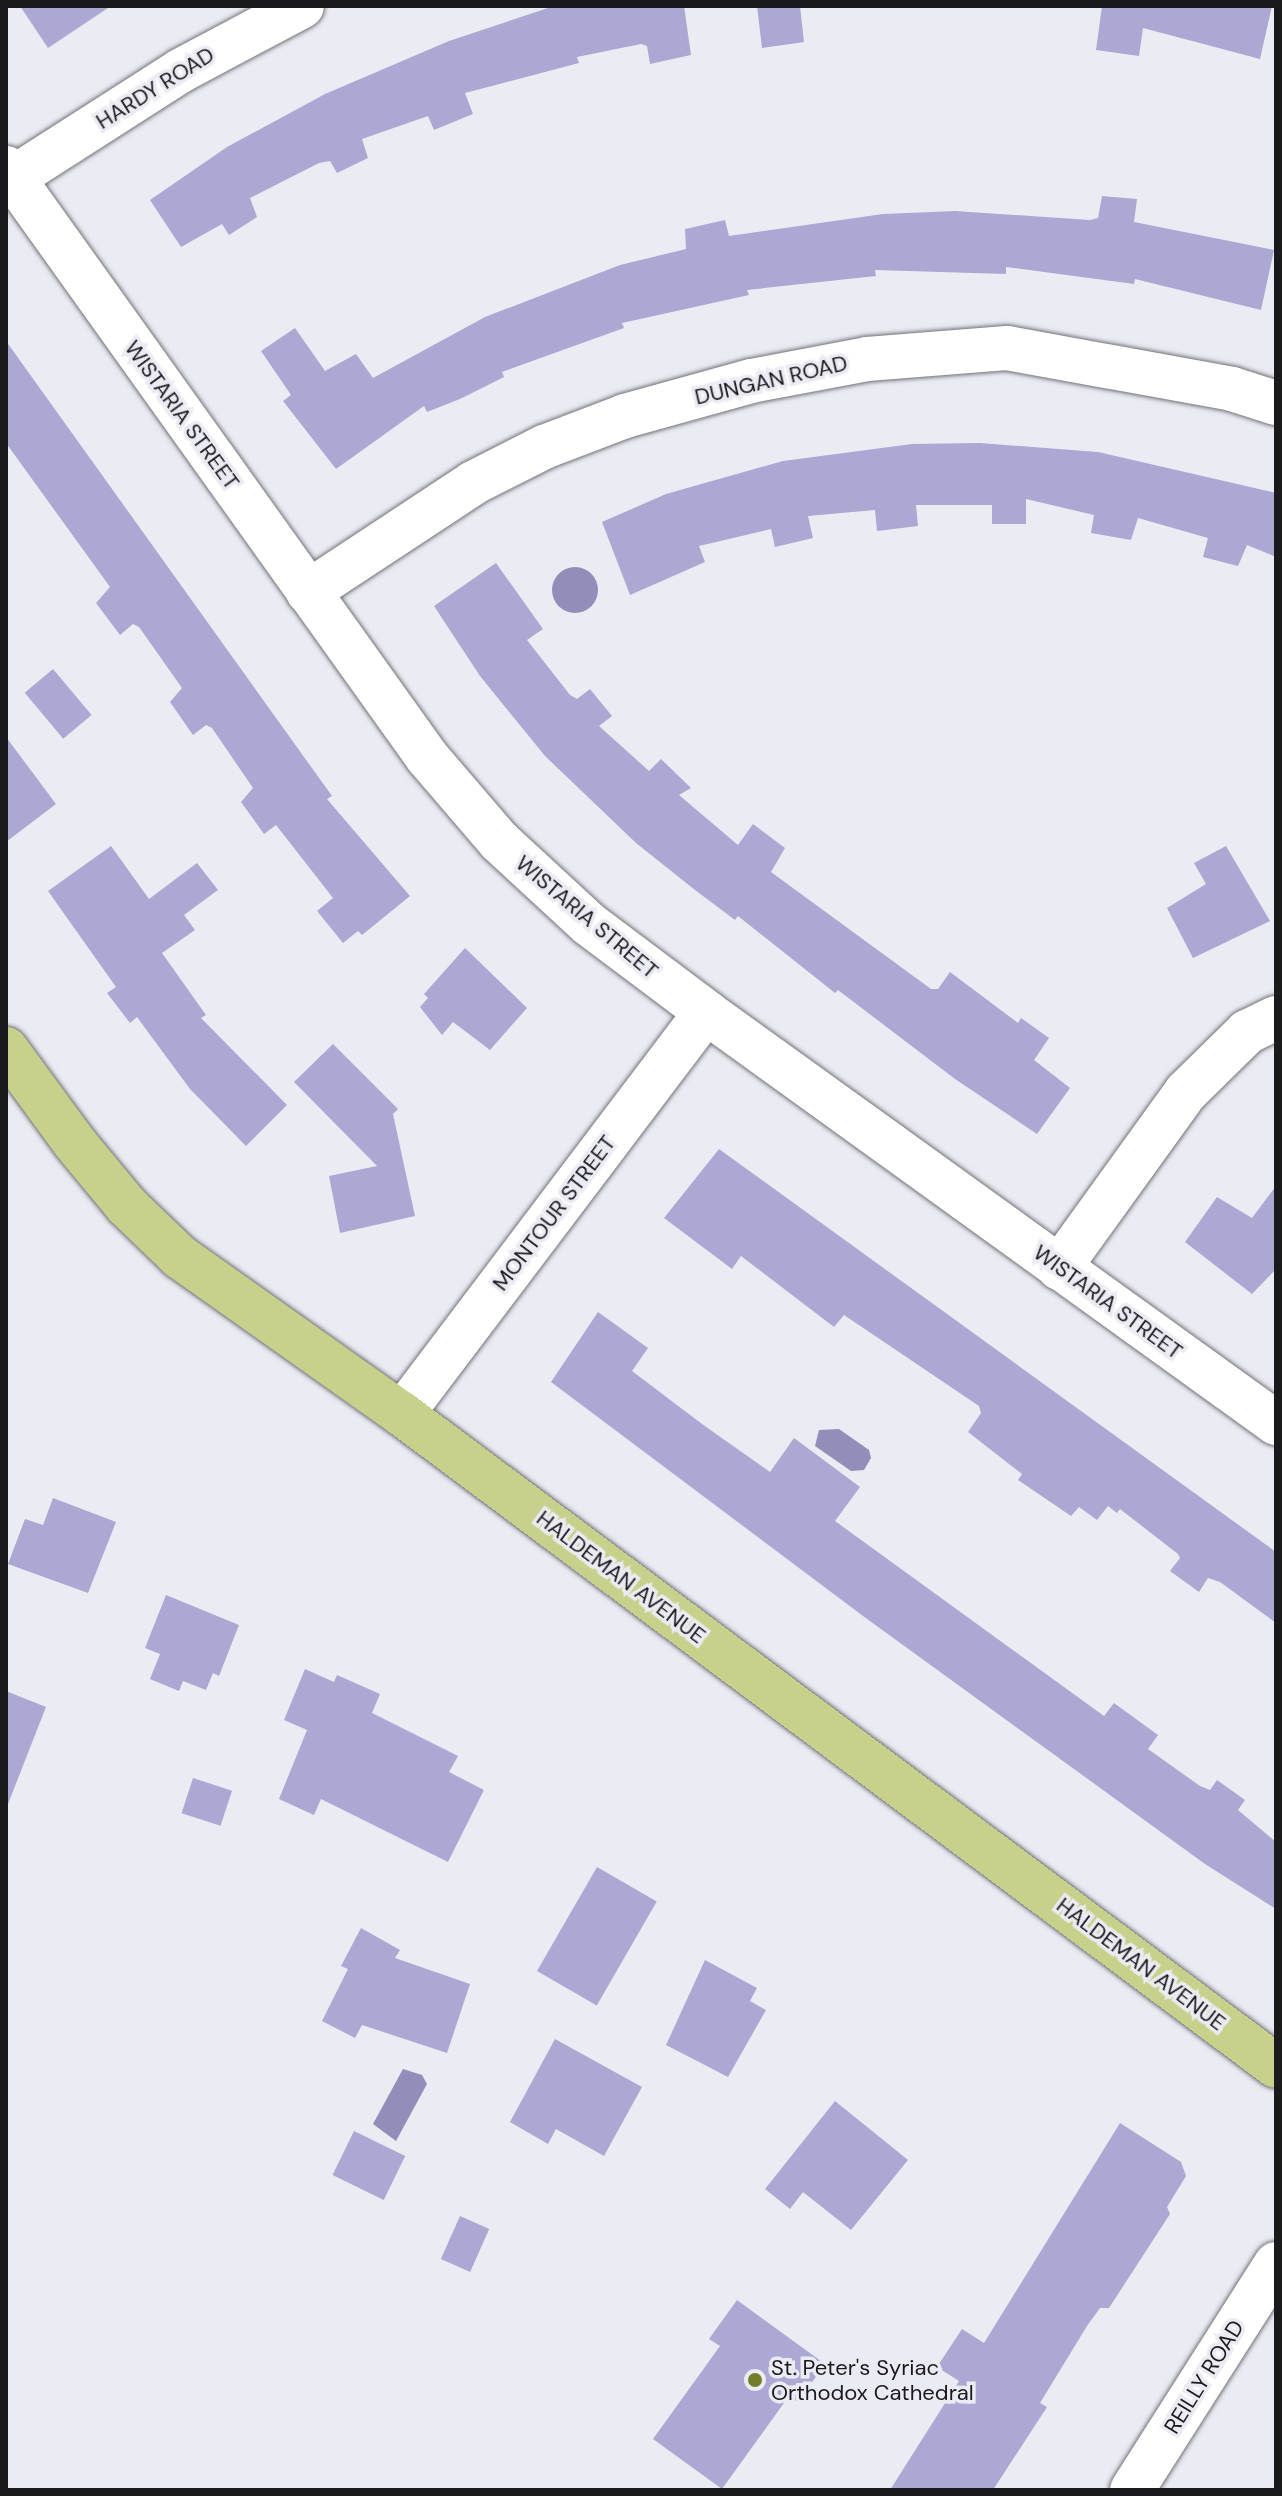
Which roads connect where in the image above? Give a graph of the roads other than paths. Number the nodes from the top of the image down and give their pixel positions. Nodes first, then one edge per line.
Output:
1 (302, 6) edge
2 (9, 173) edge
3 (1276, 403) edge
4 (308, 592) junction
5 (706, 1012) junction
6 (1276, 1018) edge
7 (6, 1049) edge
8 (1059, 1268) junction
9 (402, 1414) junction
10 (1276, 1423) edge
11 (1276, 2066) edge
12 (1276, 2264) edge
13 (1132, 2490) edge

1 - 2 street, HARDY ROAD
2 - 4 street, WISTARIA STREET
3 - 4 street, DUNGAN ROAD
4 - 5 street, WISTARIA STREET
5 - 8 street, WISTARIA STREET
5 - 9 street, MONTOUR STREET
6 - 8 street
7 - 9 main road, HALDEMAN AVENUE
8 - 10 street, WISTARIA STREET
9 - 11 main road, HALDEMAN AVENUE
12 - 13 street, REILLY ROAD

